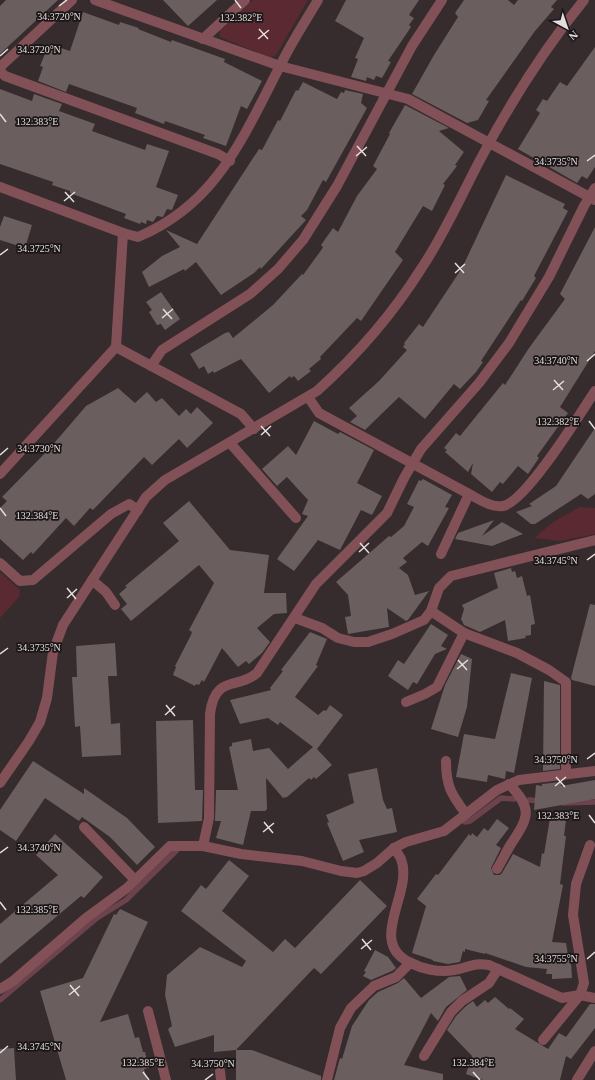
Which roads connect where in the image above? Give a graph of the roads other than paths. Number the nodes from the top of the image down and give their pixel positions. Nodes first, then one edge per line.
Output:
1 (72, 0) edge
2 (95, 0) edge
3 (245, 0) edge
4 (318, 0) edge
5 (442, 0) edge
6 (584, 0) edge
7 (203, 38) junction
8 (280, 66) junction
9 (0, 67) edge
10 (0, 71) edge
11 (386, 92) junction
12 (488, 143) junction
13 (230, 161) junction
14 (0, 187) edge
15 (595, 188) edge
16 (592, 199) edge
17 (123, 233) junction
18 (116, 348) junction
19 (151, 366) junction
20 (595, 391) edge
21 (308, 397) junction
22 (254, 429) junction
23 (230, 443) junction
24 (412, 463) junction
25 (0, 474) edge
26 (469, 494) junction
27 (138, 510) junction
28 (296, 518) dead end
29 (595, 540) edge
30 (441, 554) dead end
31 (0, 563) edge
32 (92, 580) junction
33 (115, 605) dead end
34 (431, 611) junction
35 (294, 618) junction
36 (464, 633) junction
37 (406, 702) dead end
38 (446, 761) dead end
39 (595, 771) edge
40 (566, 773) junction
41 (0, 783) edge
42 (509, 784) junction
43 (466, 814) junction
44 (84, 827) dead end
45 (590, 845) dead end
46 (203, 846) junction
47 (394, 848) junction
48 (497, 869) dead end
49 (135, 880) junction
50 (410, 963) junction
51 (498, 969) junction
52 (0, 989) edge
53 (580, 996) junction
54 (595, 998) edge
55 (148, 1011) dead end
56 (542, 1040) dead end
57 (595, 1051) edge
58 (424, 1056) dead end
59 (166, 1080) edge
60 (327, 1080) edge
61 (577, 1080) edge

1 - 9 street
2 - 7 street
3 - 7 street
4 - 8 street
5 - 11 street
6 - 12 street
7 - 8 street
8 - 11 street
8 - 13 street
10 - 13 street
11 - 12 street
11 - 19 street
12 - 16 street
12 - 21 street
13 - 17 street
14 - 17 street
15 - 16 street
16 - 24 street
17 - 18 street
18 - 19 street
18 - 25 street
19 - 22 street
20 - 26 street
21 - 22 street
21 - 24 street
22 - 23 street
23 - 27 street
23 - 28 street
24 - 26 street
24 - 35 street
26 - 30 street
27 - 31 street
27 - 32 street
29 - 34 street
32 - 33 street
32 - 41 street
34 - 35 street
34 - 36 street
35 - 46 street
36 - 37 street
36 - 40 street
38 - 43 street
39 - 40 street
40 - 42 street
42 - 43 street
42 - 48 street
43 - 47 street
44 - 49 street
45 - 53 street
46 - 47 street
46 - 49 street
47 - 50 street
49 - 52 street
50 - 51 street
50 - 60 street
51 - 53 street
51 - 58 street
53 - 54 street
53 - 56 street
55 - 59 street
57 - 61 street

